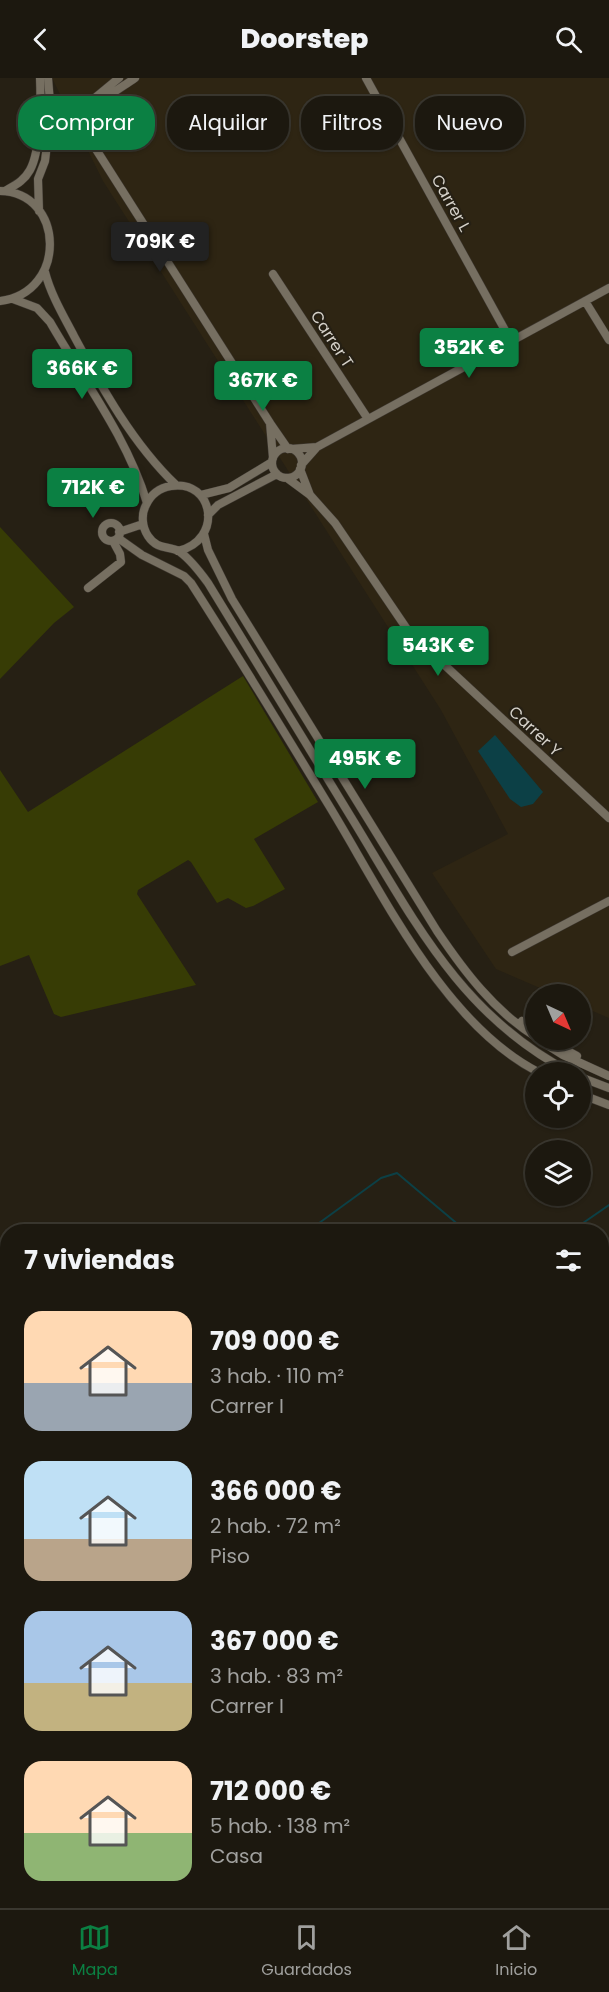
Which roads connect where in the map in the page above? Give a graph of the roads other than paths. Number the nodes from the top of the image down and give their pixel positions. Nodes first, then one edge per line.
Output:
1 (40, 78) edge
2 (48, 78) edge
3 (119, 78) edge
4 (135, 78) edge
5 (366, 78) edge
6 (95, 96) edge
7 (112, 96) edge
8 (97, 150) edge
9 (3, 191) edge
10 (39, 211) junction
11 (45, 272) junction
12 (273, 274) dead end
13 (609, 288) edge
14 (13, 299) junction
15 (0, 301) edge
16 (585, 301) junction
17 (609, 340) edge
18 (511, 341) junction
19 (368, 419) junction
20 (270, 423) junction
21 (317, 447) junction
22 (290, 449) junction
23 (272, 460) junction
24 (301, 467) junction
25 (277, 474) junction
26 (287, 478) junction
27 (176, 485) junction
28 (201, 495) junction
29 (310, 495) junction
30 (147, 502) junction
31 (208, 515) junction
32 (143, 524) junction
33 (204, 534) junction
34 (117, 537) junction
35 (178, 551) junction
36 (88, 588) dead end
37 (609, 818) edge
38 (609, 901) edge
39 (512, 952) dead end
40 (493, 1001) junction
41 (525, 1023) edge
42 (525, 1028) edge
43 (555, 1050) edge
44 (565, 1050) edge
45 (551, 1062) edge
46 (525, 1063) edge
47 (609, 1070) edge
48 (609, 1076) edge
49 (591, 1081) edge
50 (609, 1088) edge
51 (591, 1098) edge
52 (609, 1105) edge

1 - 9 street
2 - 10 street
3 - 6 street
4 - 7 street
5 - 18 street, Carrer L
8 - 20 street
9 - 10 street
10 - 11 street
11 - 14 street
11 - 27 street
12 - 19 street, Carrer T
13 - 16 street
14 - 15 street
14 - 30 street
16 - 17 street
16 - 18 street
18 - 19 street
19 - 21 street
20 - 22 street
20 - 23 street
21 - 22 street
21 - 24 street
22 - 23 street
22 - 24 street
23 - 25 street
23 - 28 street
24 - 26 street
24 - 29 street, Carrer Y
25 - 26 street
25 - 31 street
26 - 29 street, Carrer Y
27 - 28 street
27 - 30 street
28 - 31 street
29 - 37 street, Carrer Y
30 - 32 street
31 - 33 street
32 - 34 street
32 - 35 street
33 - 35 street
33 - 40 street
34 - 36 street
34 - 46 street
35 - 45 street
38 - 39 street
40 - 41 street
40 - 42 street
43 - 48 street
44 - 47 street
49 - 50 street
51 - 52 street

